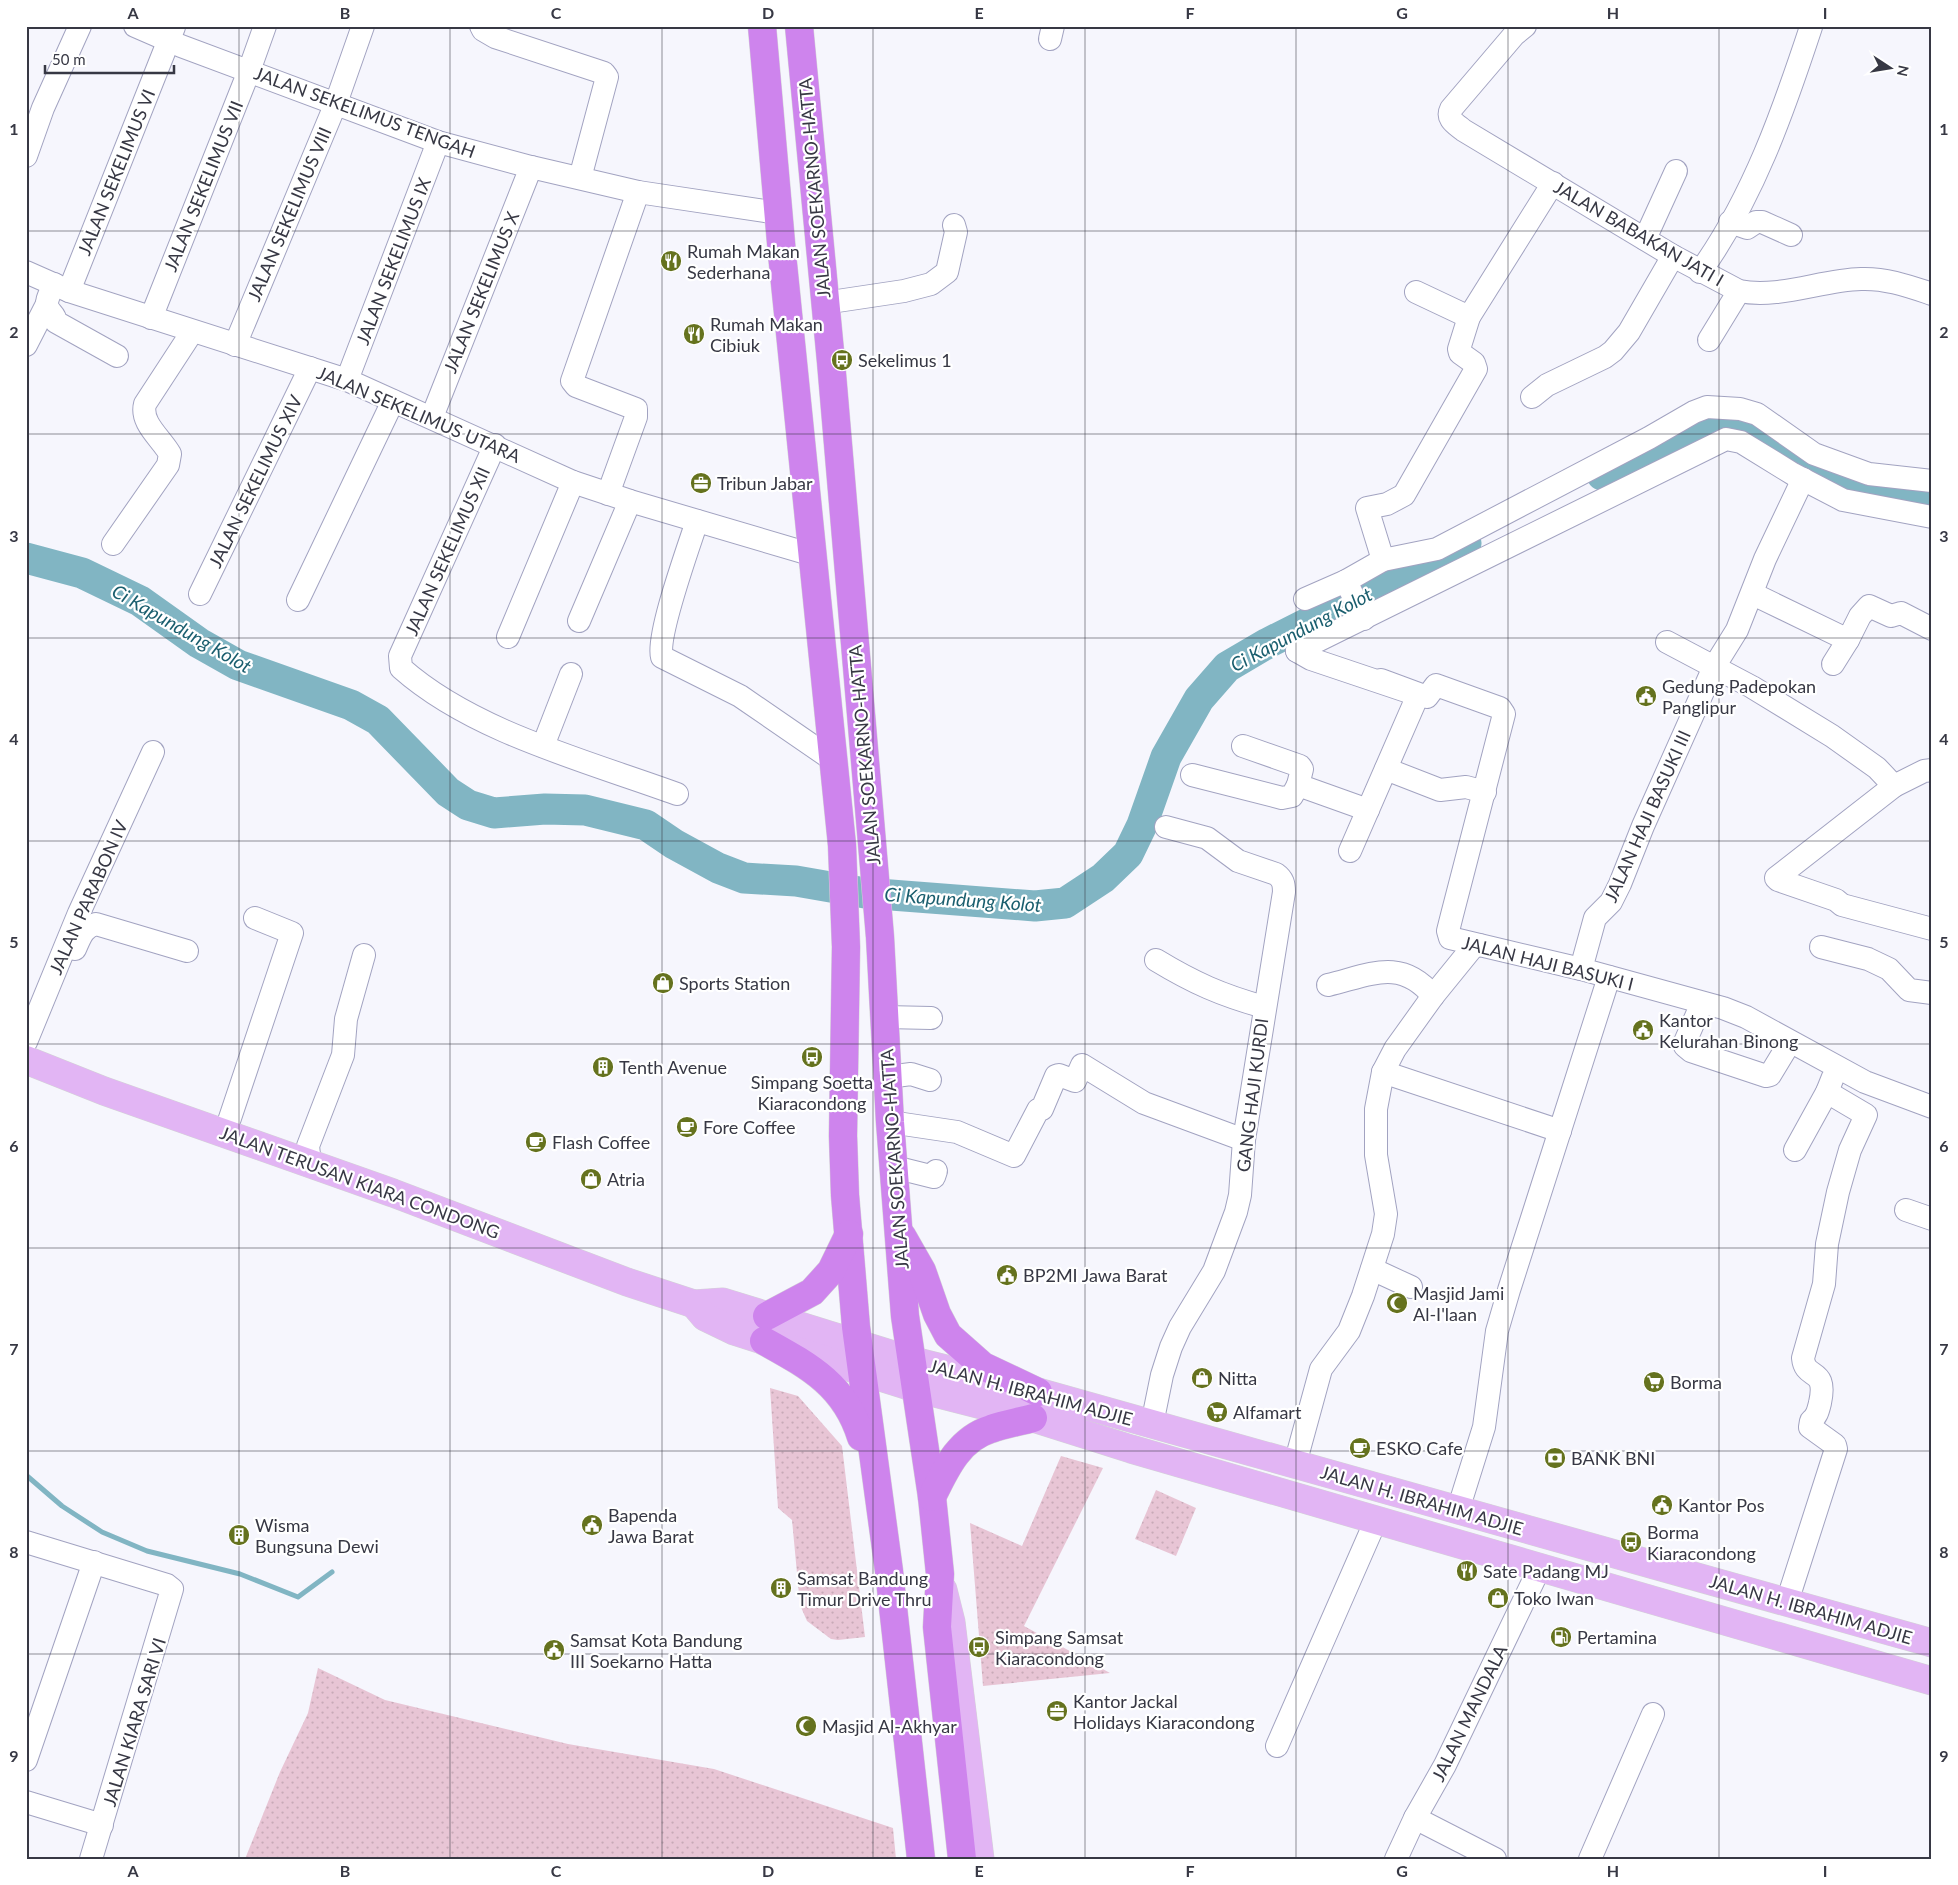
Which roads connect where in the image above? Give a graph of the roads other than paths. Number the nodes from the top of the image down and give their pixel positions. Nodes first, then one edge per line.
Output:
1 (80, 26) edge
2 (135, 26) edge
3 (265, 26) edge
4 (363, 26) edge
5 (481, 26) edge
6 (762, 26) edge
7 (799, 26) edge
8 (1811, 27) edge
9 (1515, 29) edge
10 (172, 34) edge
11 (249, 71) junction
12 (336, 102) junction
13 (438, 142) junction
14 (26, 156) edge
15 (531, 167) junction
16 (1676, 171) dead end
17 (580, 178) junction
18 (1553, 183) junction
19 (638, 192) junction
20 (778, 213) junction
21 (1730, 222) junction
22 (954, 225) dead end
23 (1791, 235) dead end
24 (1645, 239) junction
25 (1673, 256) junction
26 (26, 272) edge
27 (1700, 272) junction
28 (1739, 291) junction
29 (1416, 292) dead end
30 (56, 293) junction
31 (1932, 294) edge
32 (824, 303) junction
33 (1469, 317) junction
34 (151, 318) junction
35 (192, 332) junction
36 (1709, 340) dead end
37 (26, 345) edge
38 (235, 345) junction
39 (117, 356) dead end
40 (310, 368) junction
41 (347, 380) junction
42 (1532, 397) dead end
43 (393, 401) junction
44 (432, 417) junction
45 (495, 445) junction
46 (1803, 479) junction
47 (573, 482) junction
48 (1932, 482) edge
49 (608, 494) junction
50 (630, 501) junction
51 (1932, 517) edge
52 (697, 521) junction
53 (113, 544) dead end
54 (813, 555) junction
55 (1383, 560) junction
56 (1346, 583) junction
57 (200, 594) dead end
58 (1753, 594) junction
59 (1305, 599) dead end
60 (298, 600) dead end
61 (1363, 616) junction
62 (579, 621) dead end
63 (1932, 629) edge
64 (508, 637) dead end
65 (1848, 640) junction
66 (1667, 642) dead end
67 (1833, 664) dead end
68 (1714, 668) junction
69 (571, 674) dead end
70 (1381, 680) dead end
71 (543, 746) junction
72 (1243, 746) dead end
73 (153, 752) dead end
74 (833, 760) junction
75 (1386, 769) junction
76 (1932, 770) edge
77 (1192, 776) dead end
78 (1298, 785) junction
79 (1894, 786) junction
80 (1485, 792) junction
81 (677, 794) dead end
82 (1368, 810) junction
83 (1166, 827) dead end
84 (1350, 851) dead end
85 (255, 918) dead end
86 (1932, 929) edge
87 (1479, 945) junction
88 (1822, 947) dead end
89 (187, 950) dead end
90 (364, 955) dead end
91 (1156, 960) dead end
92 (1581, 969) junction
93 (1609, 977) junction
94 (1328, 985) dead end
95 (1932, 993) edge
96 (1433, 996) junction
97 (1702, 1003) junction
98 (1264, 1008) junction
99 (885, 1017) junction
100 (932, 1018) dead end
101 (26, 1042) edge
102 (1790, 1042) junction
103 (27, 1060) edge
104 (1837, 1067) junction
105 (1383, 1072) junction
106 (888, 1077) junction
107 (930, 1080) dead end
108 (1827, 1092) junction
109 (1932, 1107) edge
110 (890, 1122) junction
111 (1560, 1131) junction
112 (225, 1133) junction
113 (1244, 1140) junction
114 (1795, 1150) dead end
115 (310, 1163) junction
116 (894, 1167) junction
117 (936, 1171) dead end
118 (1906, 1210) dead end
119 (1932, 1219) edge
120 (898, 1230) junction
121 (849, 1233) junction
122 (1372, 1268) junction
123 (1411, 1287) dead end
124 (766, 1328) junction
125 (857, 1344) junction
126 (910, 1360) junction
127 (860, 1371) junction
128 (915, 1388) junction
129 (1036, 1405) junction
130 (1152, 1424) junction
131 (1295, 1464) junction
132 (932, 1498) junction
133 (878, 1499) junction
134 (1458, 1510) junction
135 (1376, 1520) junction
136 (26, 1542) edge
137 (94, 1562) junction
138 (1540, 1567) junction
139 (888, 1571) junction
140 (940, 1574) junction
141 (1787, 1602) junction
142 (1779, 1636) junction
143 (1932, 1643) edge
144 (1932, 1681) edge
145 (1653, 1714) dead end
146 (1277, 1746) dead end
147 (26, 1760) edge
148 (26, 1802) edge
149 (1415, 1818) junction
150 (102, 1825) junction
151 (91, 1859) edge
152 (910, 1859) edge
153 (921, 1859) edge
154 (962, 1859) edge
155 (980, 1859) edge
156 (1396, 1859) edge
157 (1495, 1859) edge
158 (1590, 1859) edge

1 - 14 street
2 - 10 street, JALAN SEKELIMUS TENGAH
3 - 11 street, JALAN SEKELIMUS VII
4 - 12 street, JALAN SEKELIMUS VIII
5 - 17 street
6 - 20 highway, JALAN SOEKARNO-HATTA
7 - 32 highway, JALAN SOEKARNO-HATTA
8 - 21 street
9 - 18 street, JALAN BABAKAN JATI I
10 - 11 street, JALAN SEKELIMUS TENGAH
10 - 30 street, JALAN SEKELIMUS VI
11 - 12 street, JALAN SEKELIMUS TENGAH
11 - 34 street, JALAN SEKELIMUS VII
12 - 13 street, JALAN SEKELIMUS TENGAH
12 - 38 street, JALAN SEKELIMUS VIII
13 - 15 street, JALAN SEKELIMUS TENGAH
13 - 41 street, JALAN SEKELIMUS IX
15 - 17 street, JALAN SEKELIMUS TENGAH
15 - 44 street, JALAN SEKELIMUS X
16 - 24 street
17 - 19 street, JALAN SEKELIMUS TENGAH
18 - 24 street, JALAN BABAKAN JATI I
18 - 33 street
19 - 20 street, JALAN SEKELIMUS TENGAH
19 - 49 street
20 - 54 highway, JALAN SOEKARNO-HATTA
21 - 23 street
21 - 27 street
22 - 32 street
24 - 25 street, JALAN BABAKAN JATI I
25 - 27 street, JALAN BABAKAN JATI I
25 - 42 street
26 - 30 street, JALAN SEKELIMUS UTARA
27 - 28 street, JALAN BABAKAN JATI I
28 - 31 street, JALAN BABAKAN JATI I
28 - 36 street
29 - 33 street
30 - 34 street, JALAN SEKELIMUS UTARA
30 - 37 street, JALAN SEKELIMUS VI
30 - 39 street
32 - 99 highway, JALAN SOEKARNO-HATTA
33 - 55 street
34 - 35 street, JALAN SEKELIMUS UTARA
35 - 38 street, JALAN SEKELIMUS UTARA
35 - 53 street
38 - 40 street, JALAN SEKELIMUS UTARA
40 - 41 street, JALAN SEKELIMUS UTARA
40 - 57 street, JALAN SEKELIMUS XIV
41 - 43 street, JALAN SEKELIMUS UTARA
43 - 44 street, JALAN SEKELIMUS UTARA
43 - 60 street
44 - 45 street, JALAN SEKELIMUS UTARA
45 - 47 street, JALAN SEKELIMUS UTARA
45 - 71 street, JALAN SEKELIMUS XII
46 - 51 street
46 - 58 street, JALAN HAJI BASUKI III
46 - 61 street
47 - 49 street, JALAN SEKELIMUS UTARA
47 - 64 street
48 - 55 street
49 - 50 street, JALAN SEKELIMUS UTARA
50 - 52 street, JALAN SEKELIMUS UTARA
50 - 62 street
52 - 54 street, JALAN SEKELIMUS UTARA
52 - 74 street
54 - 74 highway, JALAN SOEKARNO-HATTA
55 - 56 street
56 - 59 street
56 - 61 street
58 - 65 street
58 - 68 street, JALAN HAJI BASUKI III
61 - 75 street
63 - 65 street
65 - 67 street
66 - 68 street
68 - 79 street
68 - 92 street, JALAN HAJI BASUKI III
69 - 71 street
70 - 80 street, JALAN HAJI BASUKI I
71 - 81 street
72 - 78 street
73 - 101 street, JALAN PARABON IV
74 - 121 highway, JALAN SOEKARNO-HATTA
75 - 80 street
75 - 82 street
76 - 79 street
77 - 78 street
78 - 82 street
79 - 86 street
80 - 87 street, JALAN HAJI BASUKI I
82 - 84 street
83 - 98 street, GANG HAJI KURDI
85 - 112 street
87 - 92 street, JALAN HAJI BASUKI I
87 - 96 street
88 - 95 street
89 - 103 street
90 - 115 street
91 - 98 street
92 - 93 street, JALAN HAJI BASUKI I
93 - 97 street, JALAN HAJI BASUKI I
93 - 111 street
94 - 96 street
96 - 105 street
97 - 102 street, JALAN HAJI BASUKI I
97 - 102 street
98 - 113 street, GANG HAJI KURDI
99 - 100 street
99 - 106 highway, JALAN SOEKARNO-HATTA
102 - 104 street, JALAN HAJI BASUKI I
103 - 112 main road, JALAN TERUSAN KIARA CONDONG
104 - 108 street
104 - 109 street, JALAN HAJI BASUKI I
105 - 111 street
105 - 122 street
106 - 107 street
106 - 110 highway, JALAN SOEKARNO-HATTA
108 - 114 street
108 - 141 street
110 - 113 street
110 - 116 highway, JALAN SOEKARNO-HATTA
111 - 134 street
112 - 115 main road, JALAN TERUSAN KIARA CONDONG
113 - 130 street, GANG HAJI KURDI
115 - 124 main road, JALAN TERUSAN KIARA CONDONG
116 - 117 street
116 - 120 highway, JALAN SOEKARNO-HATTA
118 - 119 street
120 - 126 highway, JALAN SOEKARNO-HATTA
120 - 129 highway
121 - 124 highway
121 - 125 highway, JALAN SOEKARNO-HATTA
122 - 123 street
122 - 131 street
124 - 125 main road, JALAN TERUSAN KIARA CONDONG
124 - 127 main road, JALAN TERUSAN KIARA CONDONG
124 - 133 highway
125 - 126 main road, JALAN H. IBRAHIM ADJIE
125 - 127 highway, JALAN SOEKARNO-HATTA
126 - 128 highway, JALAN SOEKARNO-HATTA
126 - 129 main road, JALAN H. IBRAHIM ADJIE
127 - 128 main road, JALAN H. IBRAHIM ADJIE
127 - 133 highway, JALAN SOEKARNO-HATTA
128 - 129 main road, JALAN H. IBRAHIM ADJIE
128 - 132 highway, JALAN SOEKARNO-HATTA
129 - 130 main road, JALAN H. IBRAHIM ADJIE
129 - 132 highway
129 - 135 main road, JALAN H. IBRAHIM ADJIE
130 - 131 main road, JALAN H. IBRAHIM ADJIE
131 - 134 main road, JALAN H. IBRAHIM ADJIE
132 - 140 highway, JALAN SOEKARNO-HATTA
133 - 139 highway, JALAN SOEKARNO-HATTA
134 - 141 main road, JALAN H. IBRAHIM ADJIE
135 - 138 main road, JALAN H. IBRAHIM ADJIE
135 - 146 street
136 - 137 street
137 - 147 street
137 - 150 street, JALAN KIARA SARI VI
138 - 142 main road, JALAN H. IBRAHIM ADJIE
138 - 149 street, JALAN MANDALA
139 - 152 main road, JALAN SOEKARNO-HATTA
139 - 153 highway, JALAN SOEKARNO-HATTA
140 - 154 highway, JALAN SOEKARNO-HATTA
140 - 155 main road, JALAN SOEKARNO-HATTA
141 - 142 main road
141 - 143 main road, JALAN H. IBRAHIM ADJIE
142 - 144 main road, JALAN H. IBRAHIM ADJIE
145 - 158 street
148 - 150 street
149 - 156 street, JALAN MANDALA
149 - 157 street
150 - 151 street, JALAN KIARA SARI VI

